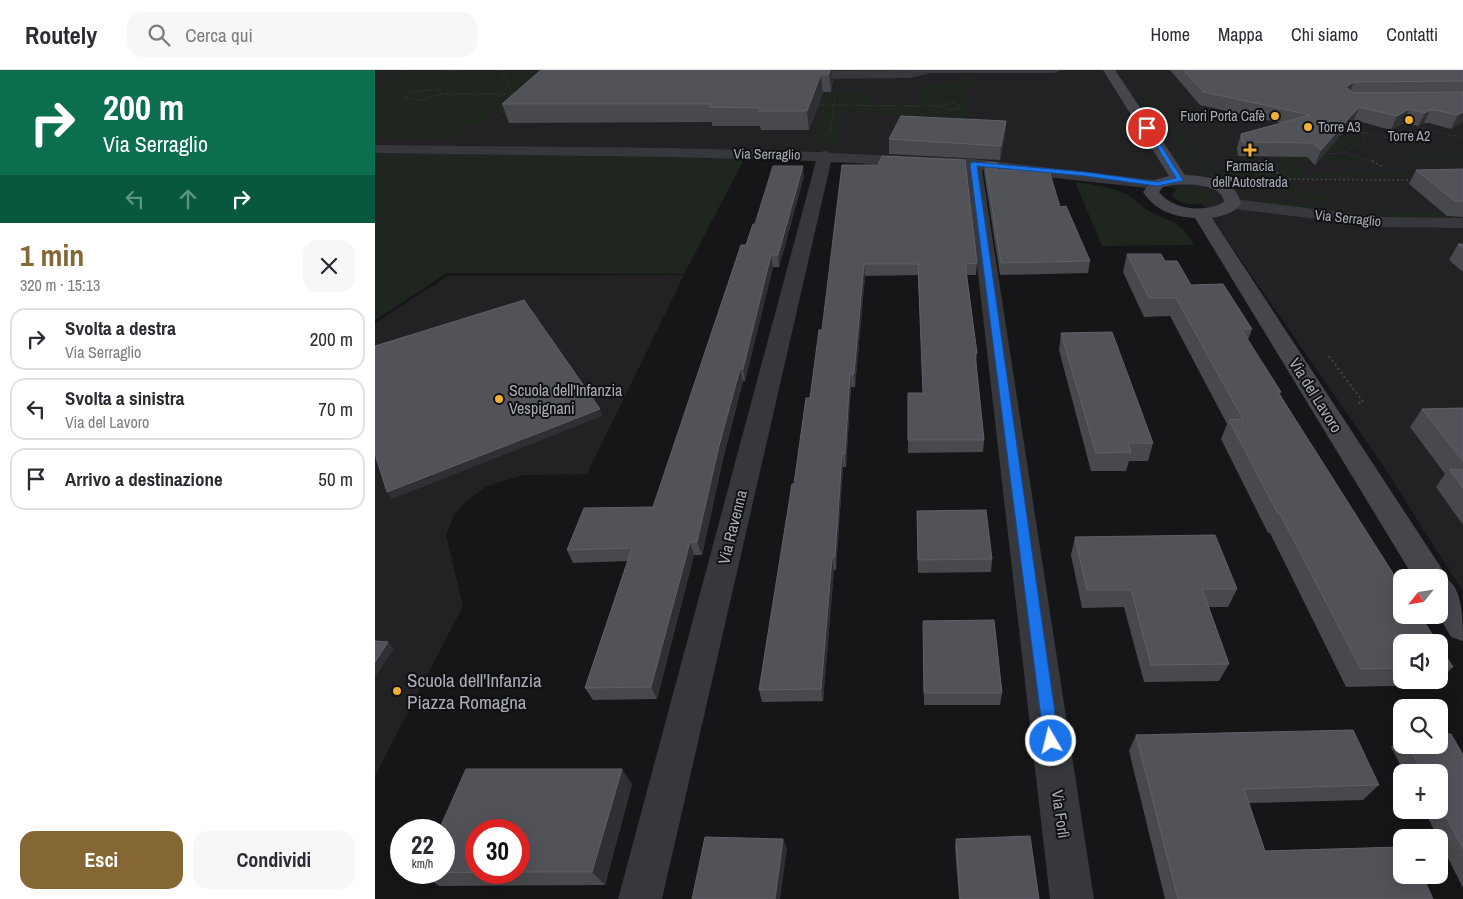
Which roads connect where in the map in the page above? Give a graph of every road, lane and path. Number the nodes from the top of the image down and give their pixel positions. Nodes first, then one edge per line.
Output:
1 (446, 70) edge
2 (463, 70) edge
3 (501, 70) edge
4 (1055, 70) edge
5 (1109, 70) edge
6 (781, 76) edge
7 (441, 94) junction
8 (513, 94) junction
9 (524, 94) edge
10 (517, 100) edge
11 (877, 101) dead end
12 (509, 106) edge
13 (815, 106) edge
14 (941, 106) junction
15 (878, 107) junction
16 (1197, 108) edge
17 (1209, 108) junction
18 (1227, 108) edge
19 (1242, 112) edge
20 (1218, 119) junction
21 (1340, 124) edge
22 (1337, 129) edge
23 (1463, 129) edge
24 (483, 130) dead end
25 (1363, 132) junction
26 (1454, 136) junction
27 (1463, 138) edge
28 (1242, 148) edge
29 (375, 149) edge
30 (1344, 153) junction
31 (1317, 154) edge
32 (1275, 155) edge
33 (825, 156) junction
34 (973, 164) junction
35 (1383, 167) dead end
36 (1248, 179) dead end
37 (1180, 180) junction
38 (1282, 180) junction
39 (1415, 180) edge
40 (1157, 184) junction
41 (1233, 204) junction
42 (1201, 213) junction
43 (1463, 223) edge
44 (1425, 569) edge
45 (1448, 603) edge
46 (1463, 627) edge
47 (640, 899) edge
48 (1073, 899) edge

1 - 2 path
3 - 8 path
4 - 6 street
5 - 37 main road
7 - 7 path
7 - 8 path
8 - 9 path
8 - 10 path
11 - 15 path
12 - 24 path
13 - 15 path
14 - 14 path
14 - 15 path
16 - 17 path
17 - 18 path
17 - 20 path
19 - 20 path
20 - 28 path
21 - 25 path
22 - 25 path
23 - 26 path
25 - 26 path
25 - 30 path
26 - 27 path
29 - 33 street, Via Serraglio
30 - 31 path
30 - 35 path
32 - 38 path
33 - 34 street, Via Serraglio
33 - 47 street, Via Ravenna
34 - 40 street, Via Serraglio
34 - 48 street, Via Forlì
36 - 38 path
37 - 40 main road
37 - 41 main road
38 - 39 path
40 - 42 main road
41 - 42 main road
41 - 43 street, Via Serraglio
42 - 44 main road, Via del Lavoro
45 - 46 main road

